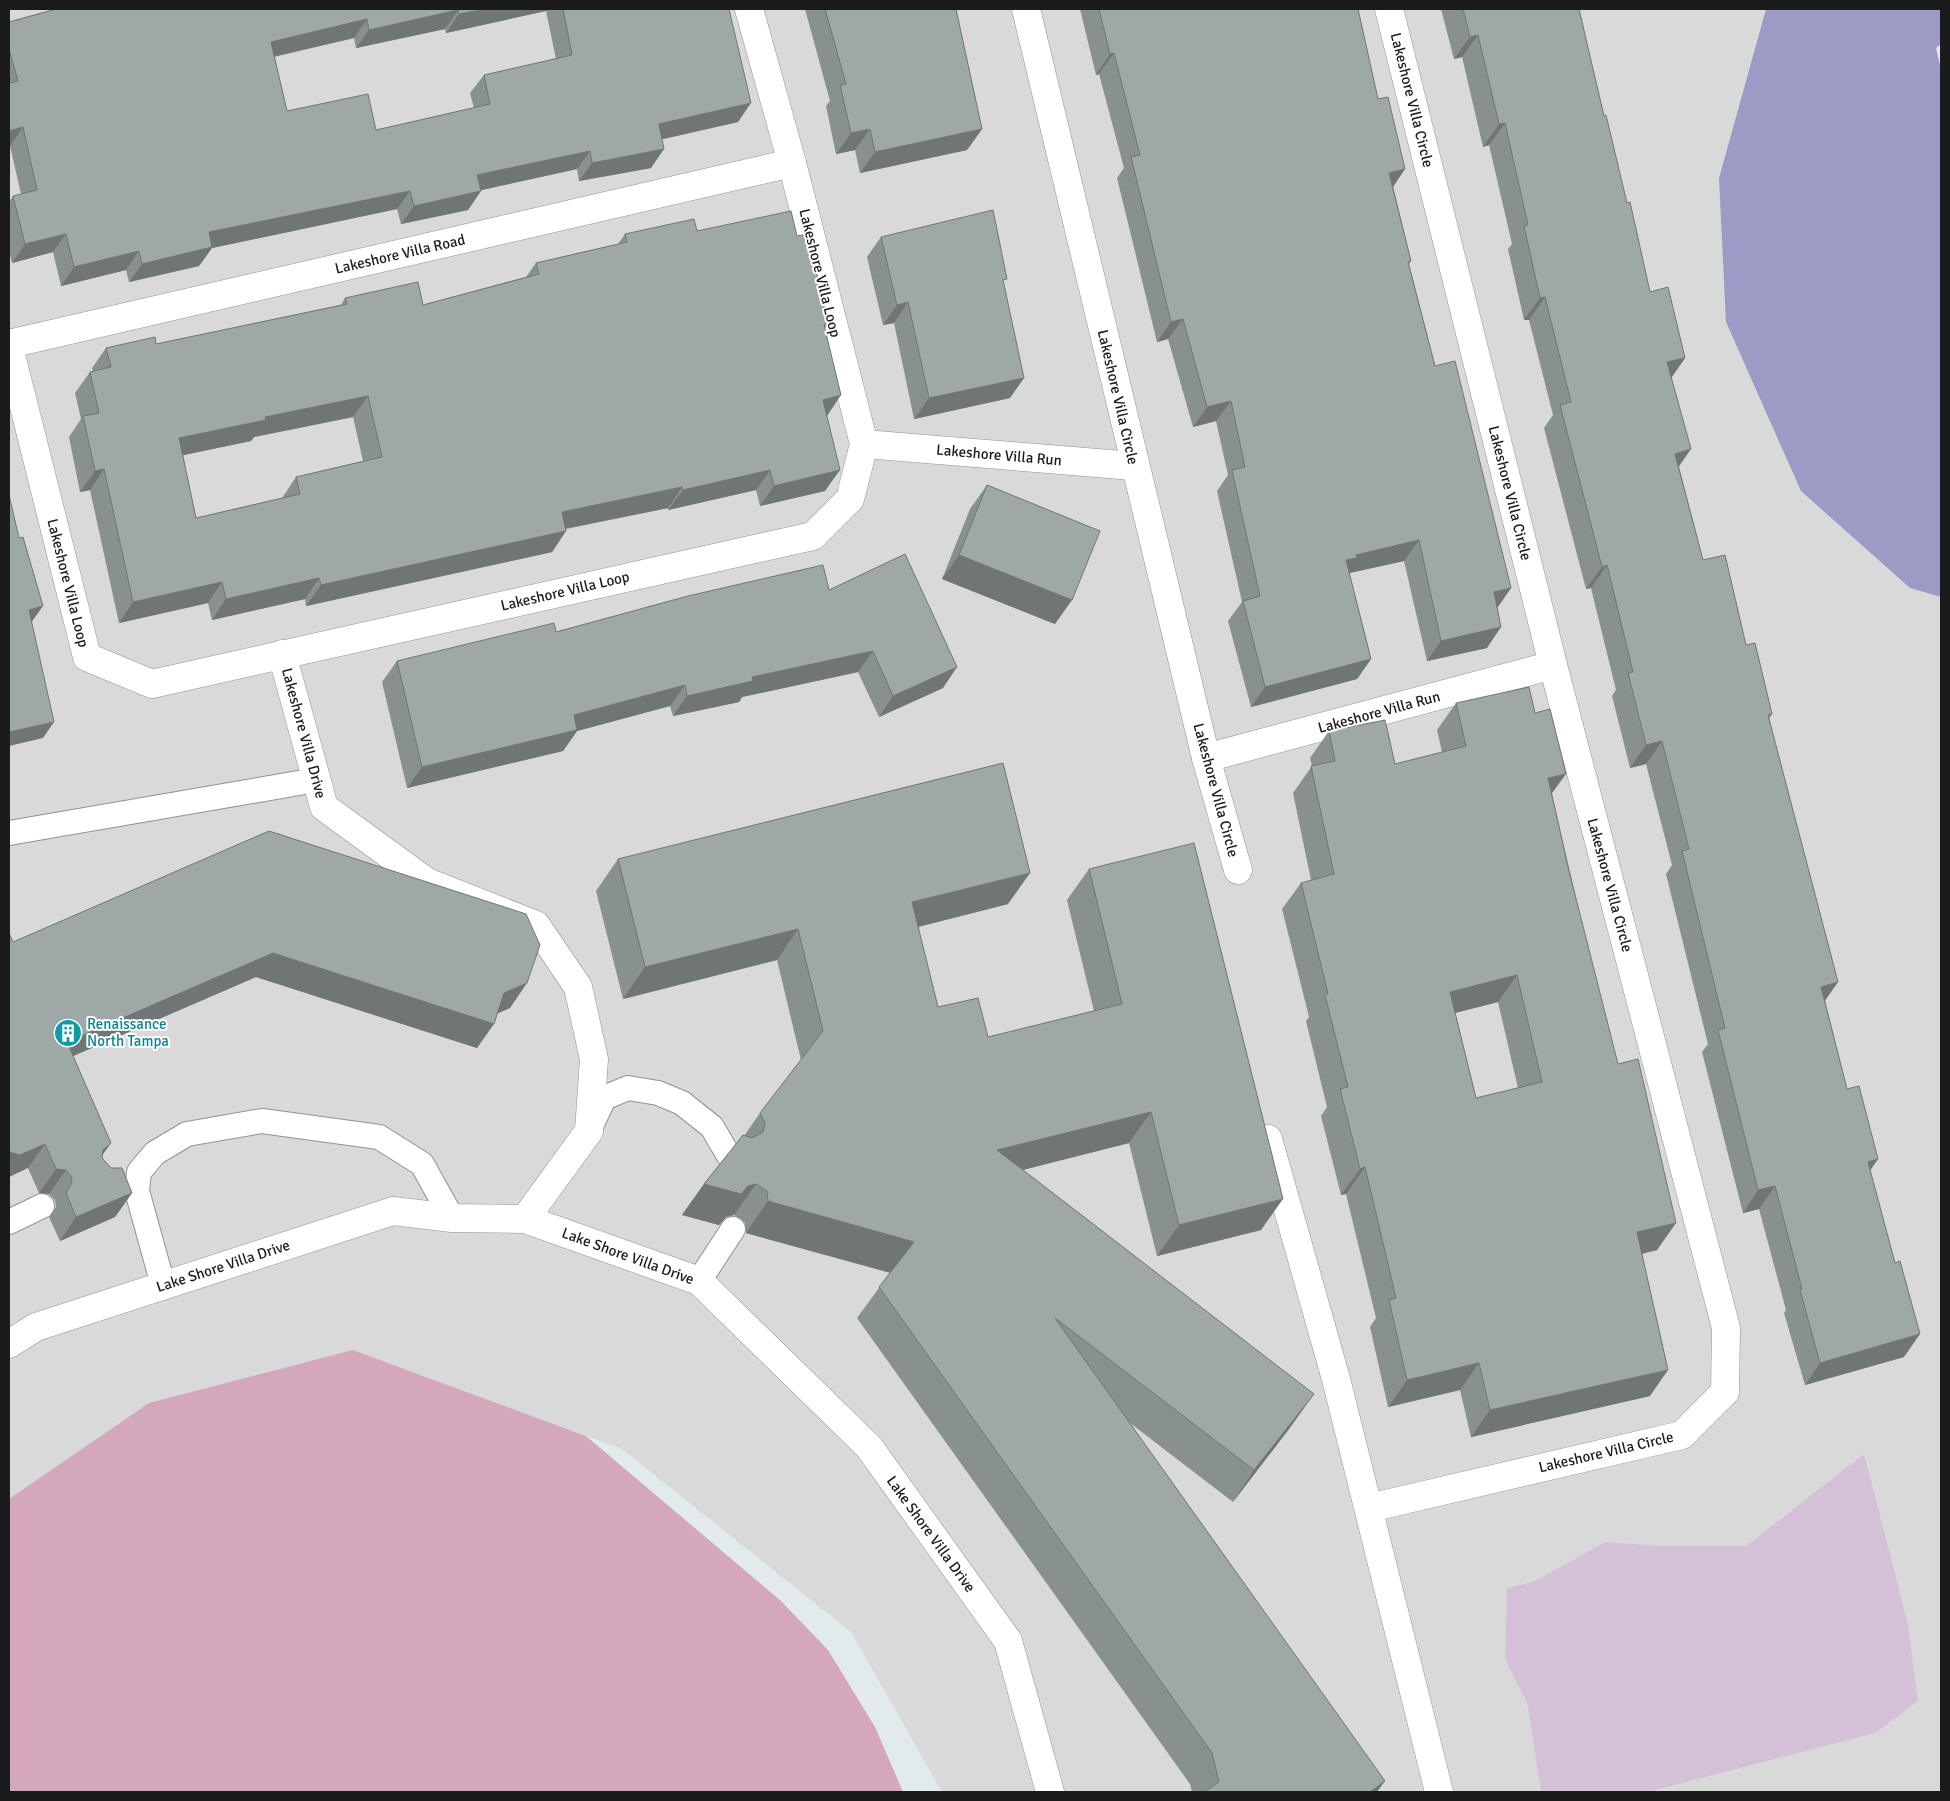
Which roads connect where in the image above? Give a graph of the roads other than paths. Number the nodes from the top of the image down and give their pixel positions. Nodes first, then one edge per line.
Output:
1 (749, 9) edge
2 (1026, 9) edge
3 (1389, 9) edge
4 (792, 163) junction
5 (9, 346) edge
6 (864, 444) junction
7 (1134, 466) junction
8 (282, 654) junction
9 (1553, 665) junction
10 (1206, 758) junction
11 (316, 780) junction
12 (9, 833) edge
13 (1238, 870) dead end
14 (588, 1131) junction
15 (1268, 1139) edge
16 (729, 1156) edge
17 (139, 1172) junction
18 (115, 1176) edge
19 (42, 1206) dead end
20 (452, 1218) junction
21 (525, 1219) junction
22 (9, 1222) edge
23 (733, 1229) edge
24 (699, 1281) junction
25 (164, 1285) junction
26 (9, 1344) edge
27 (1369, 1508) junction
28 (1050, 1792) edge
29 (1439, 1792) edge

1 - 4 street, Lakeshore Villa Loop
2 - 7 street, Lakeshore Villa Circle
3 - 9 street, Lakeshore Villa Circle
4 - 5 street, Lakeshore Villa Road
4 - 6 street, Lakeshore Villa Loop
5 - 8 street, Lakeshore Villa Loop
6 - 7 street, Lakeshore Villa Run
6 - 8 street, Lakeshore Villa Loop
7 - 10 street, Lakeshore Villa Circle
8 - 11 street, Lakeshore Villa Drive
9 - 10 street, Lakeshore Villa Run
9 - 27 street, Lakeshore Villa Circle
10 - 13 street, Lakeshore Villa Circle
11 - 12 lane
11 - 14 street, Lakeshore Villa Drive
14 - 16 lane
14 - 21 street
15 - 27 street
17 - 18 lane
17 - 20 lane
17 - 25 lane
19 - 22 lane
20 - 21 street, Lake Shore Villa Drive
20 - 25 street, Lake Shore Villa Drive
21 - 24 street, Lake Shore Villa Drive
23 - 24 lane
24 - 28 street, Lake Shore Villa Drive
25 - 26 street, Lake Shore Villa Drive
27 - 29 street

